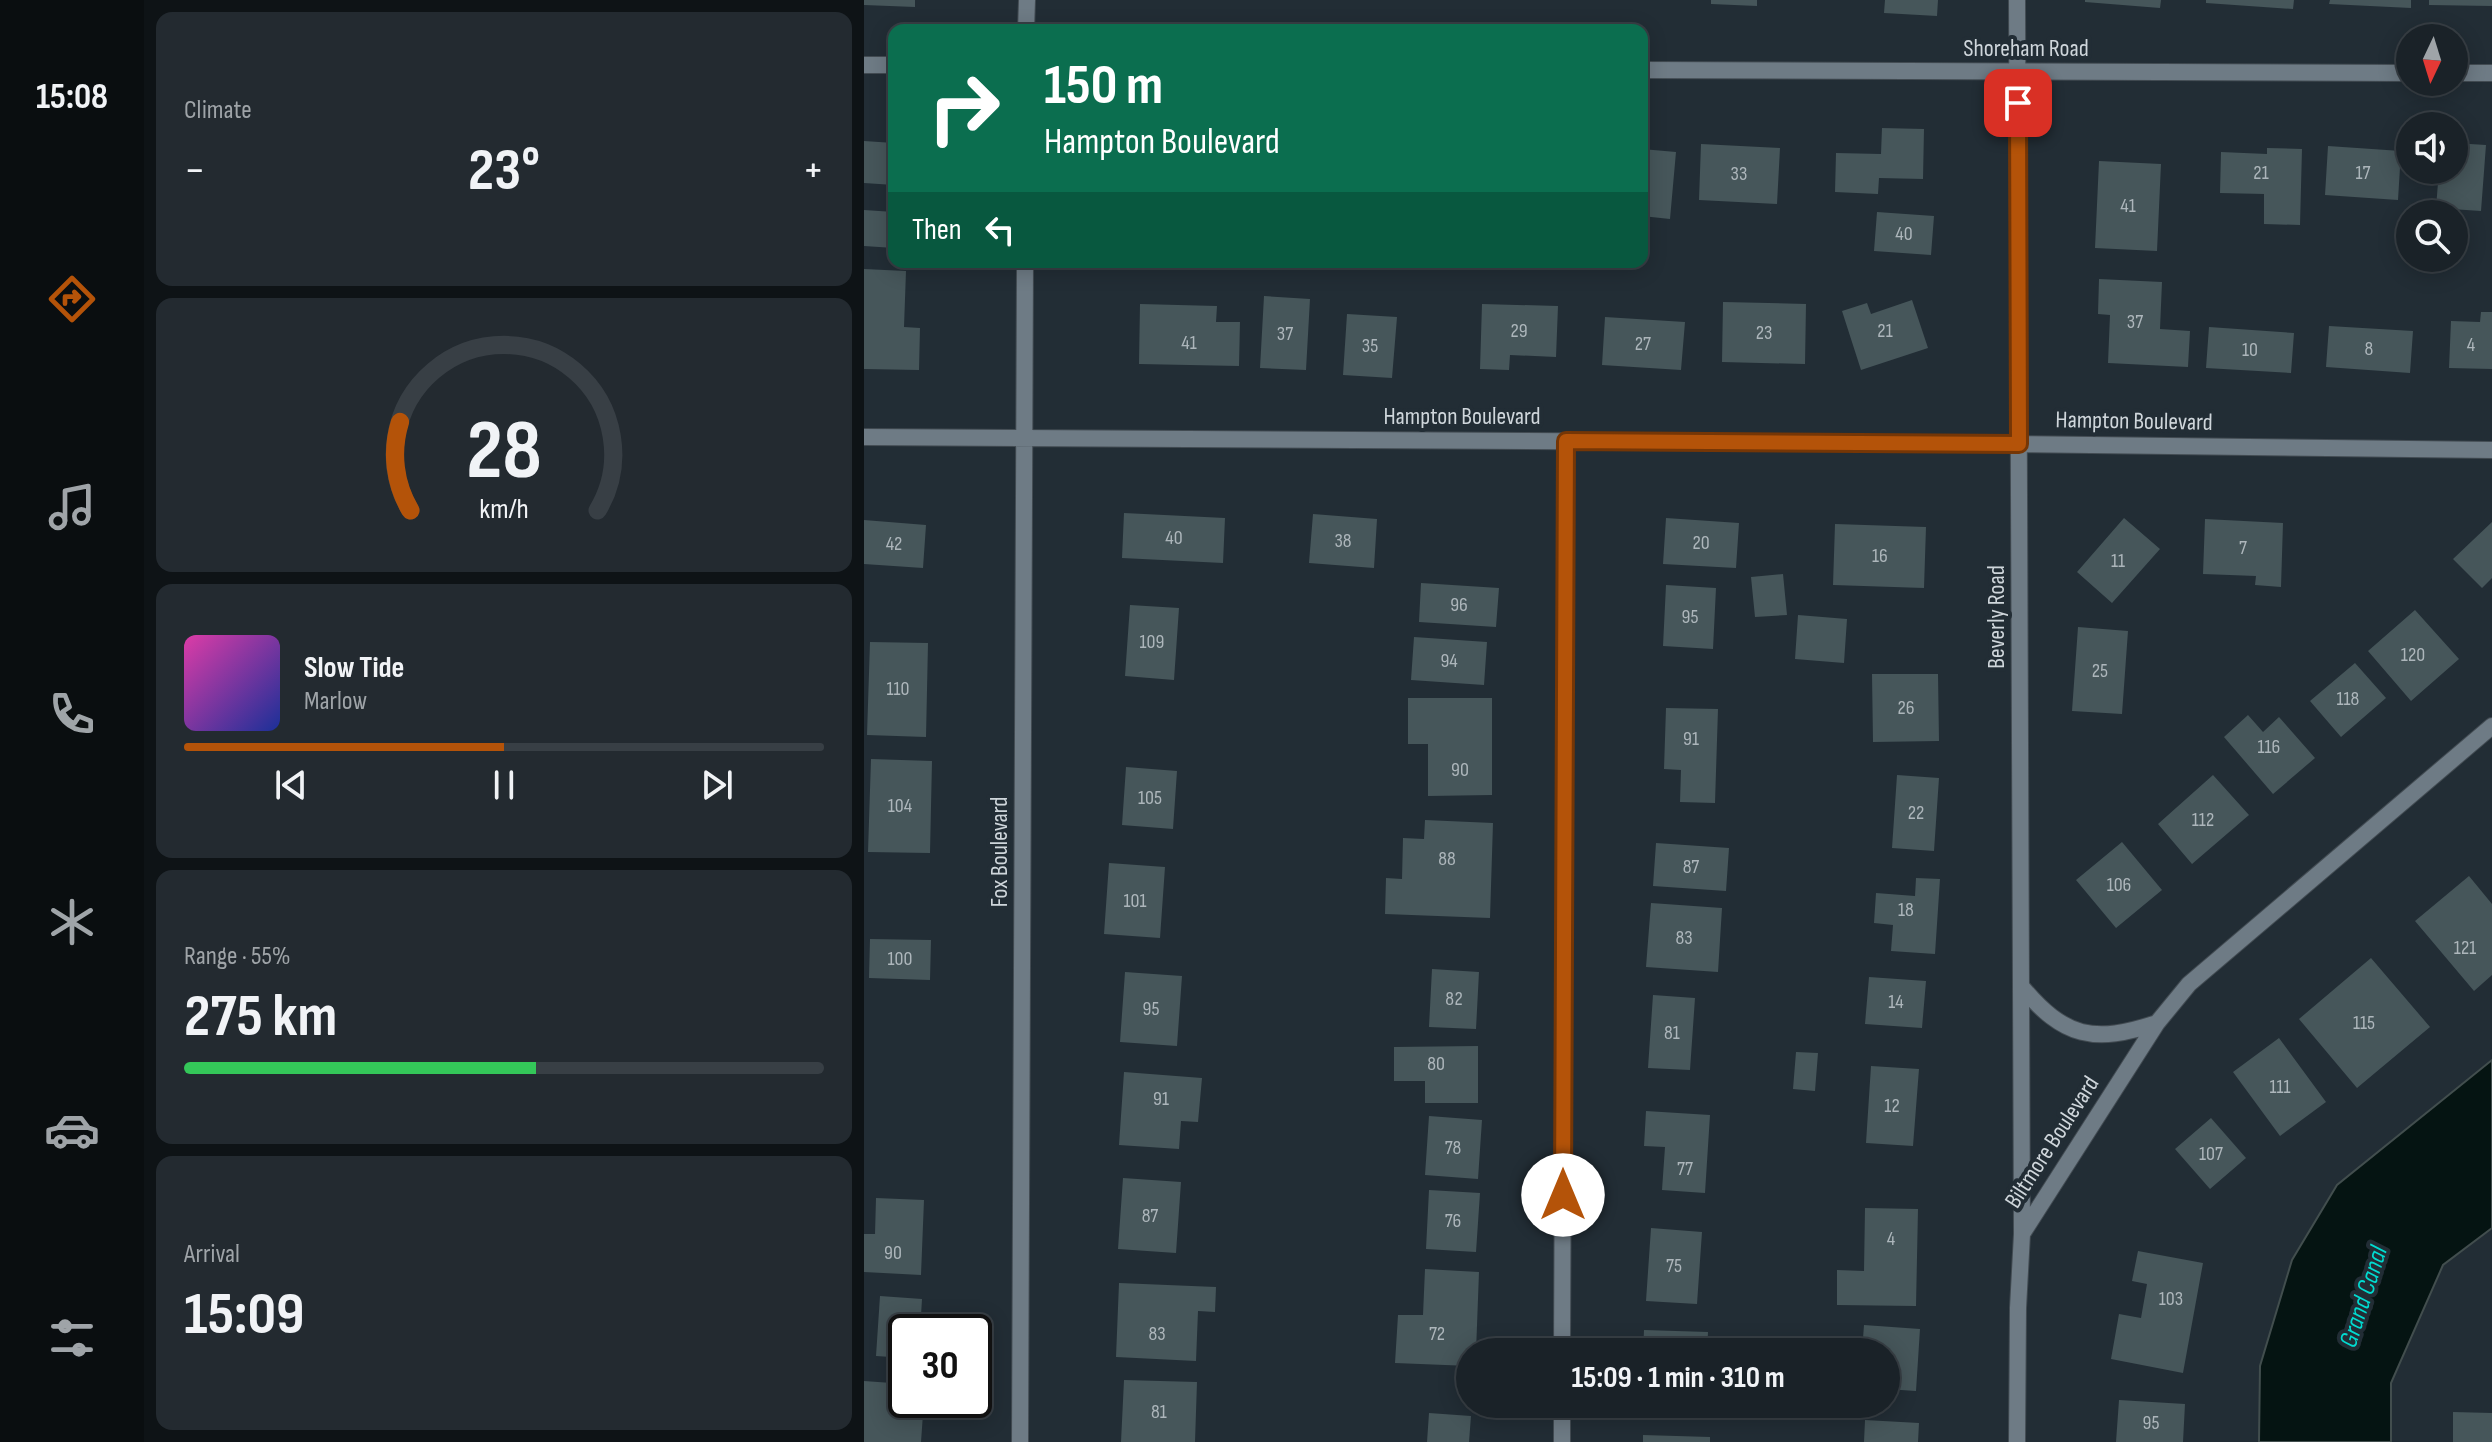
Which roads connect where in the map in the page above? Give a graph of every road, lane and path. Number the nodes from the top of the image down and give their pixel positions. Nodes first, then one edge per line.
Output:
1 (1027, 0) edge
2 (2017, 0) edge
3 (1026, 24) edge
4 (864, 65) edge
5 (888, 65) edge
6 (1648, 70) edge
7 (2017, 72) junction
8 (2396, 73) edge
9 (2468, 73) edge
10 (2492, 73) edge
11 (1025, 268) edge
12 (864, 437) edge
13 (1025, 438) junction
14 (1566, 441) junction
15 (2019, 444) junction
16 (2492, 450) edge
17 (2492, 726) edge
18 (2021, 986) junction
19 (2157, 1023) junction
20 (2022, 1234) junction
21 (1562, 1338) edge
22 (1562, 1418) edge
23 (1020, 1442) edge
24 (1562, 1442) edge
25 (2017, 1442) edge

1 - 3 street
2 - 7 street, Beverly Road
4 - 5 street
6 - 7 street, Shoreham Road
7 - 8 street, Shoreham Road
7 - 15 street, Beverly Road
9 - 10 street
11 - 13 street, Fox Boulevard
12 - 13 street, Hampton Boulevard
13 - 14 street, Hampton Boulevard
13 - 23 street, Fox Boulevard
14 - 15 street, Hampton Boulevard
14 - 21 street
15 - 16 street, Hampton Boulevard
15 - 18 street, Beverly Road
17 - 19 street, Biltmore Boulevard
18 - 19 street
18 - 20 street, Beverly Road
19 - 20 street, Biltmore Boulevard
20 - 25 street, Biltmore Boulevard
22 - 24 street

